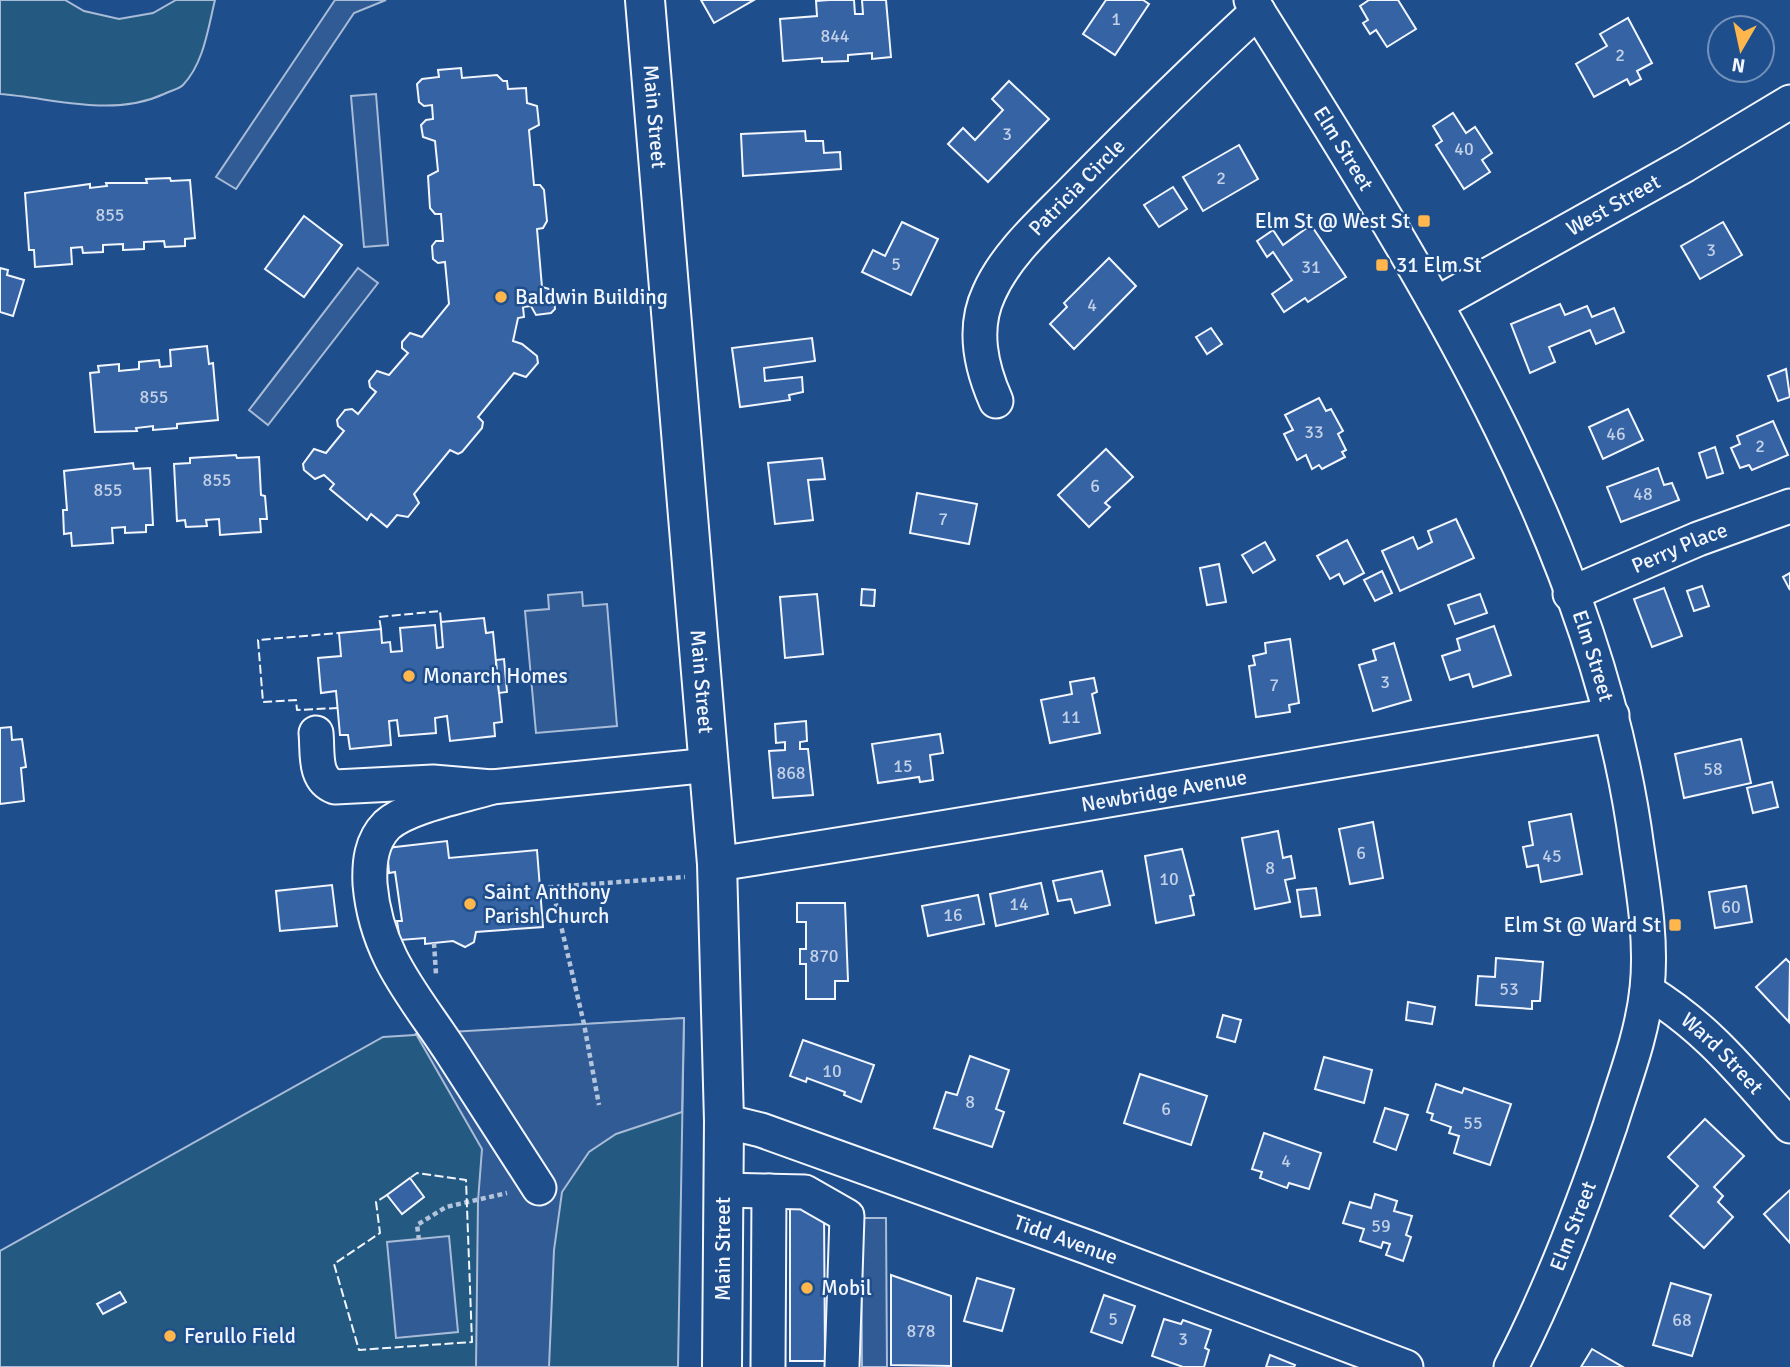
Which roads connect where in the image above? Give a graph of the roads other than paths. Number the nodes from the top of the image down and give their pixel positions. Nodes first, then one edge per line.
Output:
1 (645, 0) edge
2 (1255, 6) edge
3 (1790, 102) edge
4 (1436, 304) junction
5 (996, 401) dead end
6 (1790, 506) edge
7 (1570, 594) junction
8 (1612, 715) junction
9 (316, 733) dead end
10 (710, 765) junction
11 (492, 787) junction
12 (717, 869) junction
13 (1647, 991) junction
14 (724, 1121) junction
15 (1790, 1126) edge
16 (538, 1188) road end
17 (723, 1190) junction
18 (769, 1191) junction
19 (724, 1367) edge
20 (768, 1367) edge
21 (842, 1367) edge
22 (1406, 1367) edge
23 (1511, 1367) edge

1 - 10 main road, Main Street
2 - 4 street, Elm Street
2 - 5 street, Patricia Circle
3 - 4 street, West Street
4 - 7 street, Elm Street
6 - 7 street, Perry Place
7 - 8 street, Elm Street
8 - 12 street, Newbridge Avenue
8 - 13 street, Elm Street
9 - 11 street
10 - 11 street
10 - 12 main road, Main Street
11 - 16 street
12 - 14 main road, Main Street
13 - 15 street, Ward Street
13 - 23 street, Elm Street
14 - 17 main road, Main Street
14 - 22 street, Tidd Avenue
17 - 18 street
17 - 19 main road, Main Street
18 - 20 street
18 - 21 street

